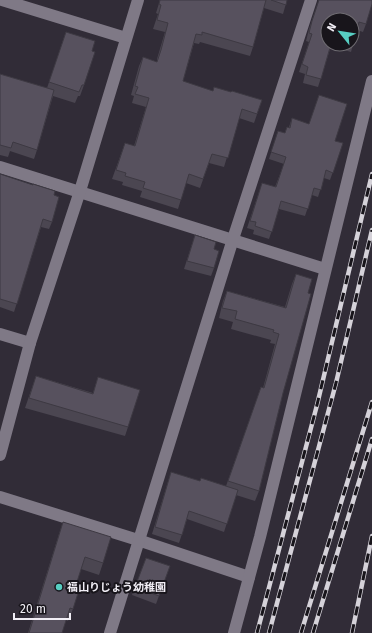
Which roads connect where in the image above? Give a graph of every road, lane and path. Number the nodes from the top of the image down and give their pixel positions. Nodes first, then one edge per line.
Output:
1 (2, 0) edge
2 (138, 0) edge
3 (311, 0) edge
4 (126, 38) junction
5 (372, 81) edge
6 (0, 167) edge
7 (80, 191) junction
8 (233, 239) junction
9 (325, 269) junction
10 (0, 334) edge
11 (30, 342) junction
12 (0, 456) edge
13 (0, 497) edge
14 (138, 540) junction
15 (249, 577) junction
16 (110, 633) edge
17 (234, 633) edge

1 - 4 street
2 - 4 street
3 - 8 street
4 - 7 street
5 - 9 street
6 - 7 street
7 - 8 street
7 - 11 street
8 - 9 street
8 - 14 street
9 - 15 street
10 - 11 street
11 - 12 street
13 - 14 street
14 - 15 street
14 - 16 street
15 - 17 street

